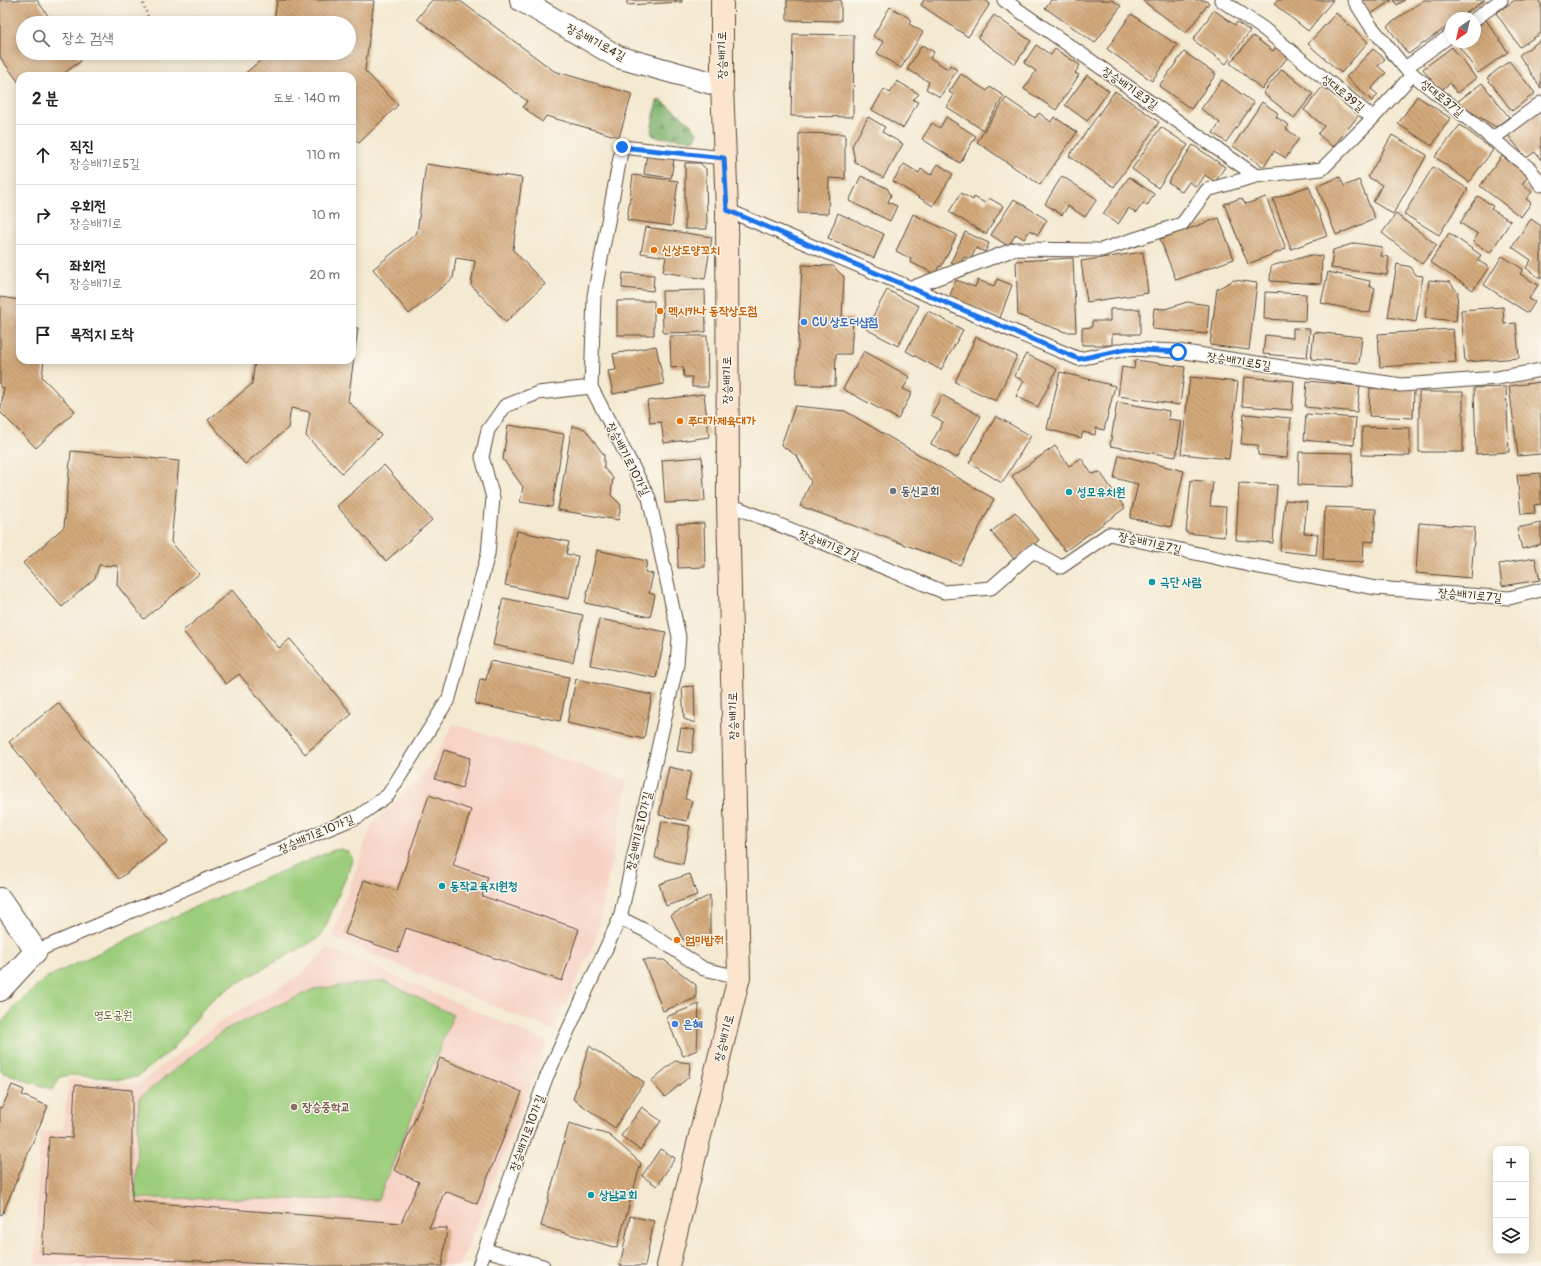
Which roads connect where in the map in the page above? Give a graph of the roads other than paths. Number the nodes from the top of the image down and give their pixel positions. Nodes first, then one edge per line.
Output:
1 (521, 0) edge
2 (722, 0) edge
3 (1004, 0) edge
4 (1221, 0) edge
5 (1354, 0) edge
6 (1501, 0) edge
7 (1481, 15) edge
8 (1445, 41) edge
9 (1409, 71) junction
10 (722, 86) junction
11 (1541, 103) edge
12 (1373, 118) junction
13 (1492, 139) junction
14 (724, 158) junction
15 (1256, 176) junction
16 (1541, 185) edge
17 (727, 210) junction
18 (911, 288) junction
19 (1541, 370) edge
20 (591, 387) junction
21 (728, 504) junction
22 (1541, 590) edge
23 (0, 899) edge
24 (620, 918) junction
25 (36, 951) junction
26 (739, 977) junction
27 (0, 990) edge
28 (485, 1250) junction
29 (479, 1266) edge
30 (543, 1266) edge
31 (668, 1266) edge

1 - 10 street, 장승배기로4길
2 - 10 main road, 장승배기로
3 - 15 lane, 장승배기로3길
4 - 12 lane, 성대로39길
5 - 9 lane, 성대로37길
6 - 7 lane
8 - 9 lane
9 - 12 lane
9 - 13 lane, 성대로37길
10 - 14 main road, 장승배기로
11 - 13 lane
12 - 15 lane, 성대로39길
13 - 16 lane, 성대로37길
14 - 17 main road, 장승배기로
14 - 20 lane, 장승배기로10가길
15 - 18 lane, 성대로39길
17 - 18 lane, 장승배기로5길
17 - 21 main road, 장승배기로
18 - 19 lane, 장승배기로5길
20 - 24 lane, 장승배기로10가길
20 - 25 lane, 장승배기로10가길
21 - 22 lane, 장승배기로7길
21 - 26 main road, 장승배기로
23 - 25 street
24 - 26 lane
24 - 28 lane, 장승배기로10가길
25 - 27 street
26 - 31 main road, 장승배기로
28 - 29 lane, 장승배기로10가길
28 - 30 lane

